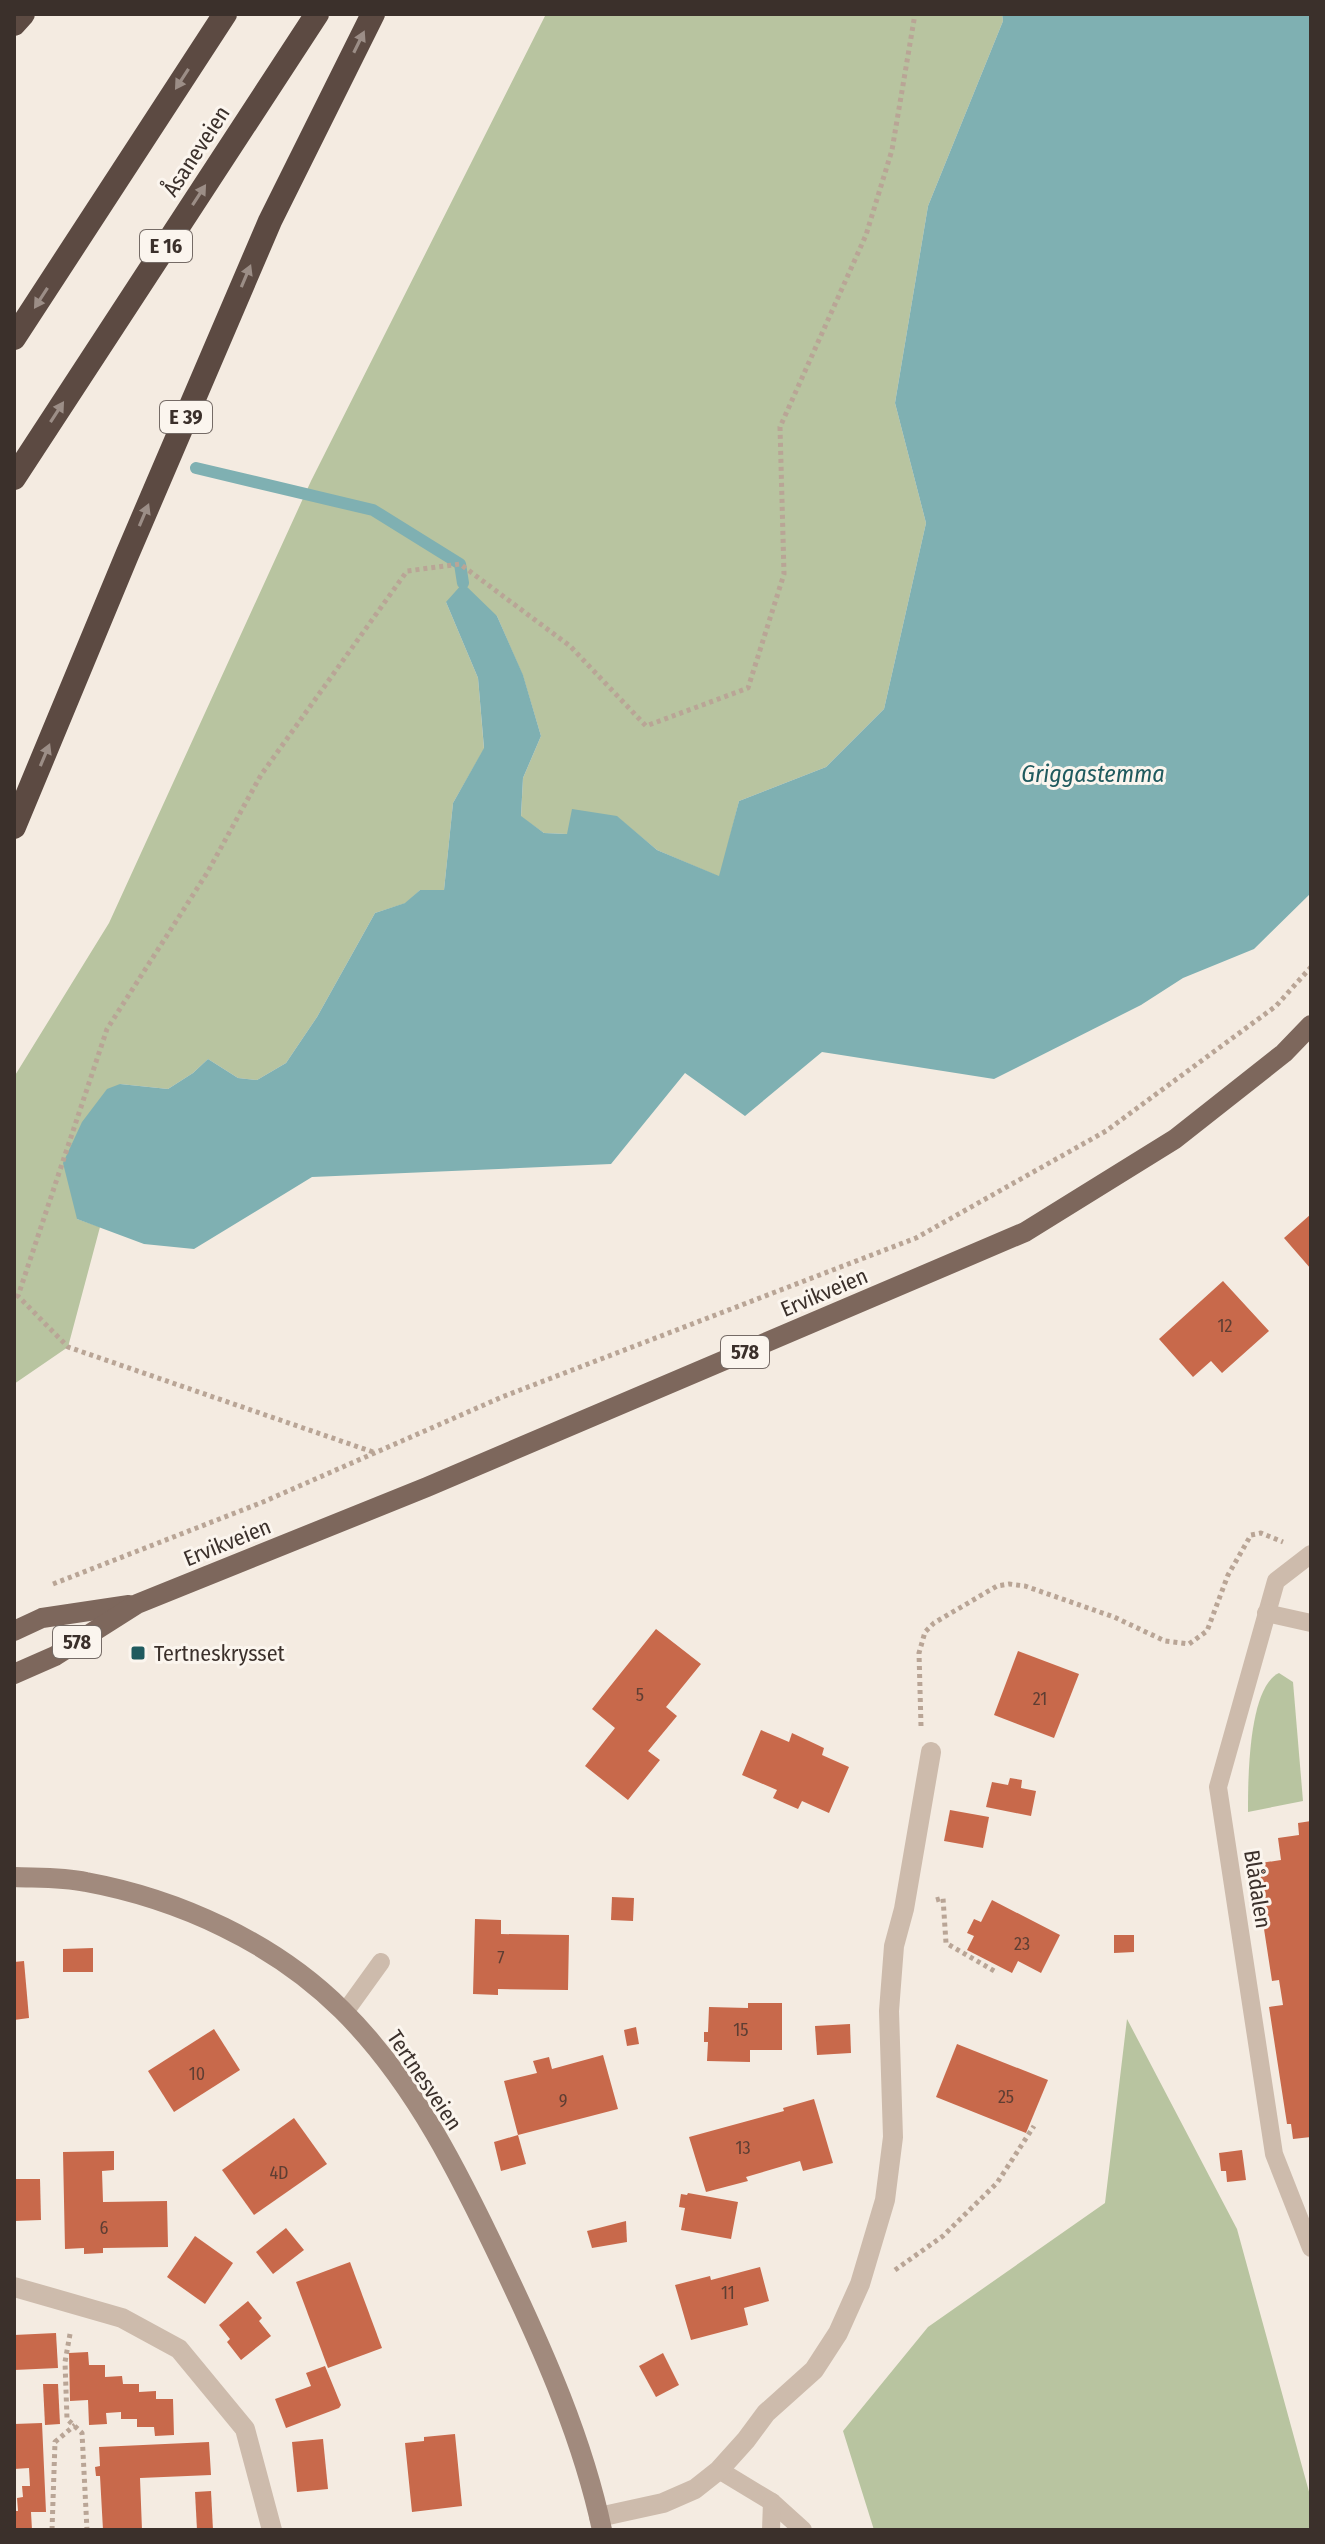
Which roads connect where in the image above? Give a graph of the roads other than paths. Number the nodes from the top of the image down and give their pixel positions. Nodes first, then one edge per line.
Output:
1 (23, 14) edge
2 (225, 14) edge
3 (317, 14) edge
4 (373, 14) edge
5 (14, 24) edge
6 (14, 338) edge
7 (14, 478) edge
8 (14, 827) edge
9 (1311, 1025) edge
10 (1309, 1556) edge
11 (137, 1604) junction
12 (1266, 1613) junction
13 (1311, 1623) edge
14 (14, 1631) edge
15 (14, 1674) edge
16 (931, 1752) road end
17 (14, 1877) edge
18 (381, 1962) dead end
19 (345, 2012) junction
20 (1311, 2248) edge
21 (14, 2287) edge
22 (719, 2470) junction
23 (772, 2502) junction
24 (600, 2524) edge
25 (272, 2530) edge
26 (771, 2530) edge
27 (803, 2530) edge

1 - 5 highway
2 -> 6 highway
7 -> 3 highway, Åsaneveien / E 16
8 -> 4 highway, E 39
9 - 11 main road, Ervikveien / 578
10 - 12 lane, Blådalen
11 - 14 main road, Ervikveien / 578
11 - 15 main road, Ervikveien / 578
12 - 13 lane
12 - 20 lane, Blådalen
16 - 22 street, Tertnesveien
17 - 19 main road, Tertnesveien
18 - 19 lane
19 - 24 main road, Tertnesveien
21 - 25 street
22 - 23 lane
22 - 24 street, Tertnesveien
23 - 26 lane
23 - 27 lane

